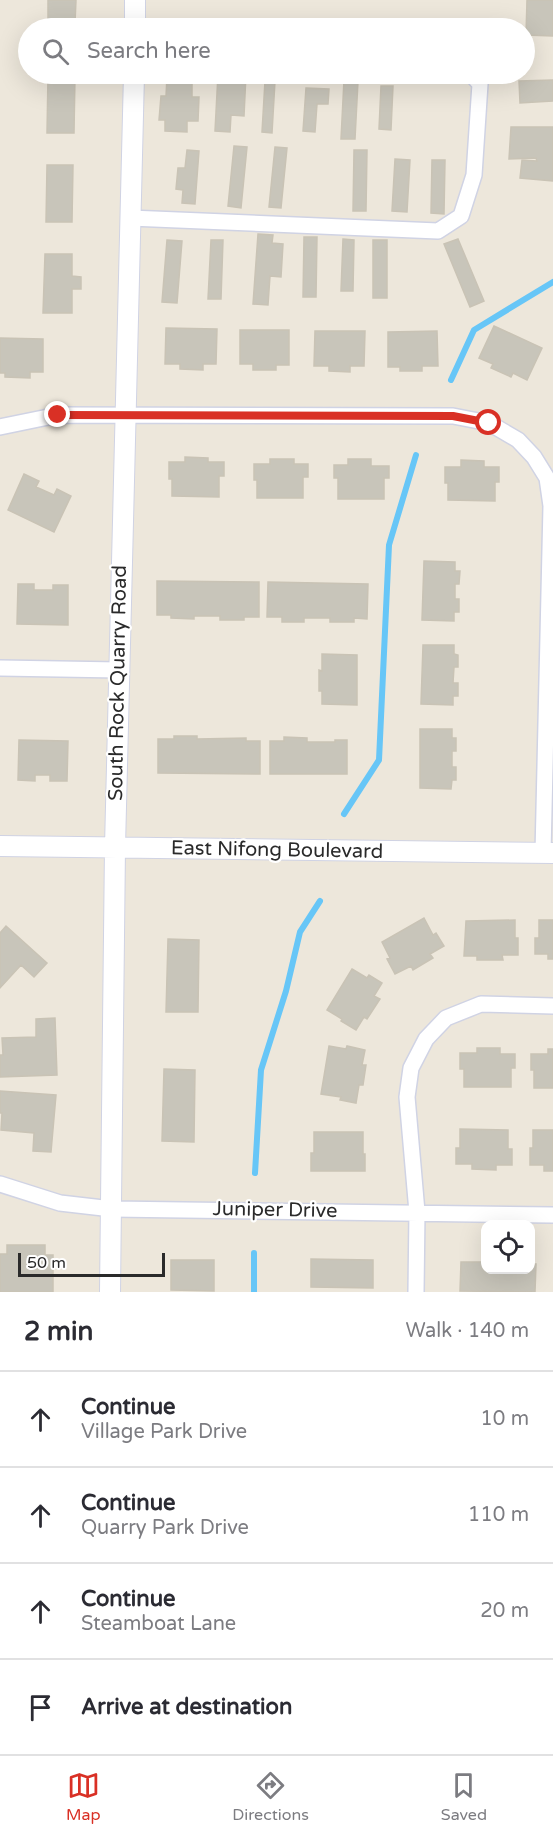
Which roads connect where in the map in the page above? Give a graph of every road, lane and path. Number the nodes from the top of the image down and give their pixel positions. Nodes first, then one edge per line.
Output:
1 (135, 0) edge
2 (135, 18) edge
3 (134, 84) edge
4 (480, 84) edge
5 (130, 218) junction
6 (125, 416) junction
7 (0, 427) edge
8 (0, 668) edge
9 (119, 670) junction
10 (0, 846) edge
11 (115, 847) junction
12 (548, 853) edge
13 (553, 1005) edge
14 (0, 1184) edge
15 (111, 1209) junction
16 (417, 1212) junction
17 (553, 1215) edge
18 (110, 1292) edge
19 (416, 1292) edge

1 - 2 street
3 - 5 street, South Rock Quarry Road
4 - 5 street
5 - 6 street, South Rock Quarry Road
6 - 7 street
6 - 9 street, South Rock Quarry Road
6 - 12 street
8 - 9 street
9 - 11 street, South Rock Quarry Road
10 - 11 street, East Nifong Boulevard
11 - 12 street, East Nifong Boulevard
11 - 15 street, South Rock Quarry Road
13 - 16 street
14 - 15 street, Juniper Drive
15 - 16 street, Juniper Drive
15 - 18 street, South Rock Quarry Road
16 - 17 street, Juniper Drive
16 - 19 street

